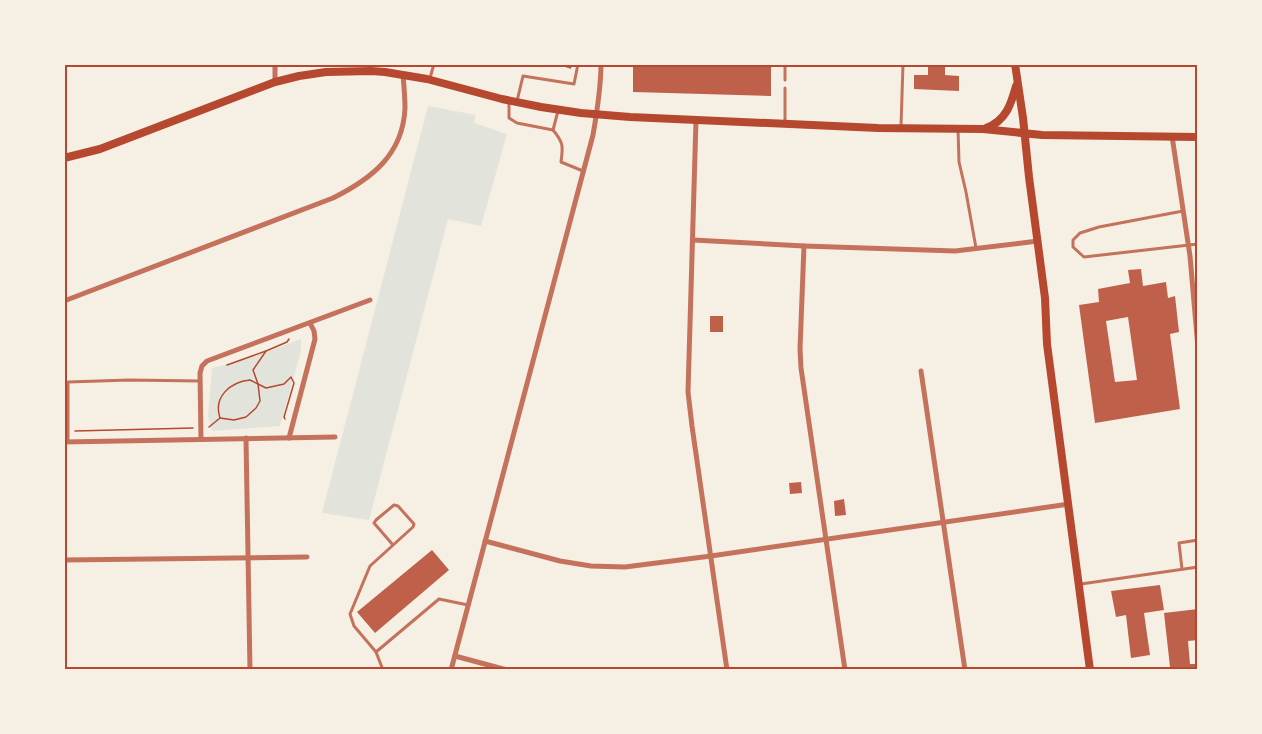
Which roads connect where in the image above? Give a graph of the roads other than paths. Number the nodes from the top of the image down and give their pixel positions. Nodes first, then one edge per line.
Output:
1 (274, 64) edge
2 (434, 64) edge
3 (578, 64) edge
4 (601, 64) edge
5 (785, 64) edge
6 (903, 64) edge
7 (1015, 64) edge
8 (403, 75) junction
9 (430, 80) junction
10 (785, 80) dead end
11 (275, 82) junction
12 (1017, 85) junction
13 (784, 88) dead end
14 (513, 101) junction
15 (559, 109) junction
16 (597, 114) junction
17 (696, 120) junction
18 (785, 124) junction
19 (900, 128) junction
20 (958, 128) junction
21 (983, 129) junction
22 (553, 130) junction
23 (1024, 134) junction
24 (1172, 136) junction
25 (1197, 136) edge
26 (64, 158) edge
27 (583, 171) junction
28 (1184, 211) junction
29 (693, 240) junction
30 (1038, 241) junction
31 (1197, 244) edge
32 (804, 246) junction
33 (1189, 246) junction
34 (976, 248) junction
35 (370, 300) dead end
36 (64, 301) edge
37 (310, 323) junction
38 (1197, 348) edge
39 (921, 371) dead end
40 (200, 381) junction
41 (335, 437) dead end
42 (246, 438) junction
43 (289, 438) junction
44 (201, 439) junction
45 (66, 442) edge
46 (1069, 504) junction
47 (944, 523) junction
48 (826, 540) junction
49 (1197, 540) edge
50 (485, 541) junction
51 (393, 545) junction
52 (711, 556) junction
53 (248, 557) junction
54 (307, 557) dead end
55 (64, 560) edge
56 (1197, 567) edge
57 (1182, 569) junction
58 (1079, 584) junction
59 (468, 605) junction
60 (376, 652) junction
61 (455, 656) junction
62 (250, 669) edge
63 (383, 669) edge
64 (452, 669) edge
65 (507, 669) edge
66 (727, 669) edge
67 (845, 669) edge
68 (965, 669) edge
69 (1090, 669) edge

1 - 11 street
2 - 9 lane
3 - 14 lane
4 - 16 street
5 - 10 lane
6 - 19 lane
7 - 12 main road
8 - 9 main road
8 - 11 main road
8 - 36 street
9 - 14 main road
11 - 26 main road
12 - 21 main road
12 - 23 main road
13 - 18 lane
14 - 15 main road
14 - 22 lane
15 - 16 main road
15 - 22 lane
16 - 17 main road
16 - 27 street
17 - 18 main road
17 - 29 street
18 - 19 main road
19 - 20 main road
20 - 21 main road
20 - 34 lane
21 - 23 main road
22 - 27 lane
23 - 24 main road
23 - 30 main road
24 - 25 main road
24 - 28 street
27 - 50 street
28 - 33 street
28 - 33 lane
29 - 32 street
29 - 52 street
30 - 34 street
30 - 46 main road
31 - 33 lane
32 - 34 street
32 - 48 street
33 - 38 street
35 - 37 street
37 - 40 street
37 - 43 street
39 - 47 street
40 - 44 street
40 - 45 lane
41 - 43 street
42 - 43 street
42 - 44 street
42 - 53 street
44 - 45 street
46 - 47 street
46 - 58 main road
47 - 48 street
47 - 68 street
48 - 52 street
48 - 67 street
49 - 57 lane
50 - 52 street
50 - 59 street
51 - 51 lane
51 - 60 lane
52 - 66 street
53 - 54 street
53 - 55 street
53 - 62 street
56 - 57 lane
57 - 58 lane
58 - 69 main road
59 - 60 lane
59 - 61 street
60 - 63 lane
61 - 64 street
61 - 65 street

